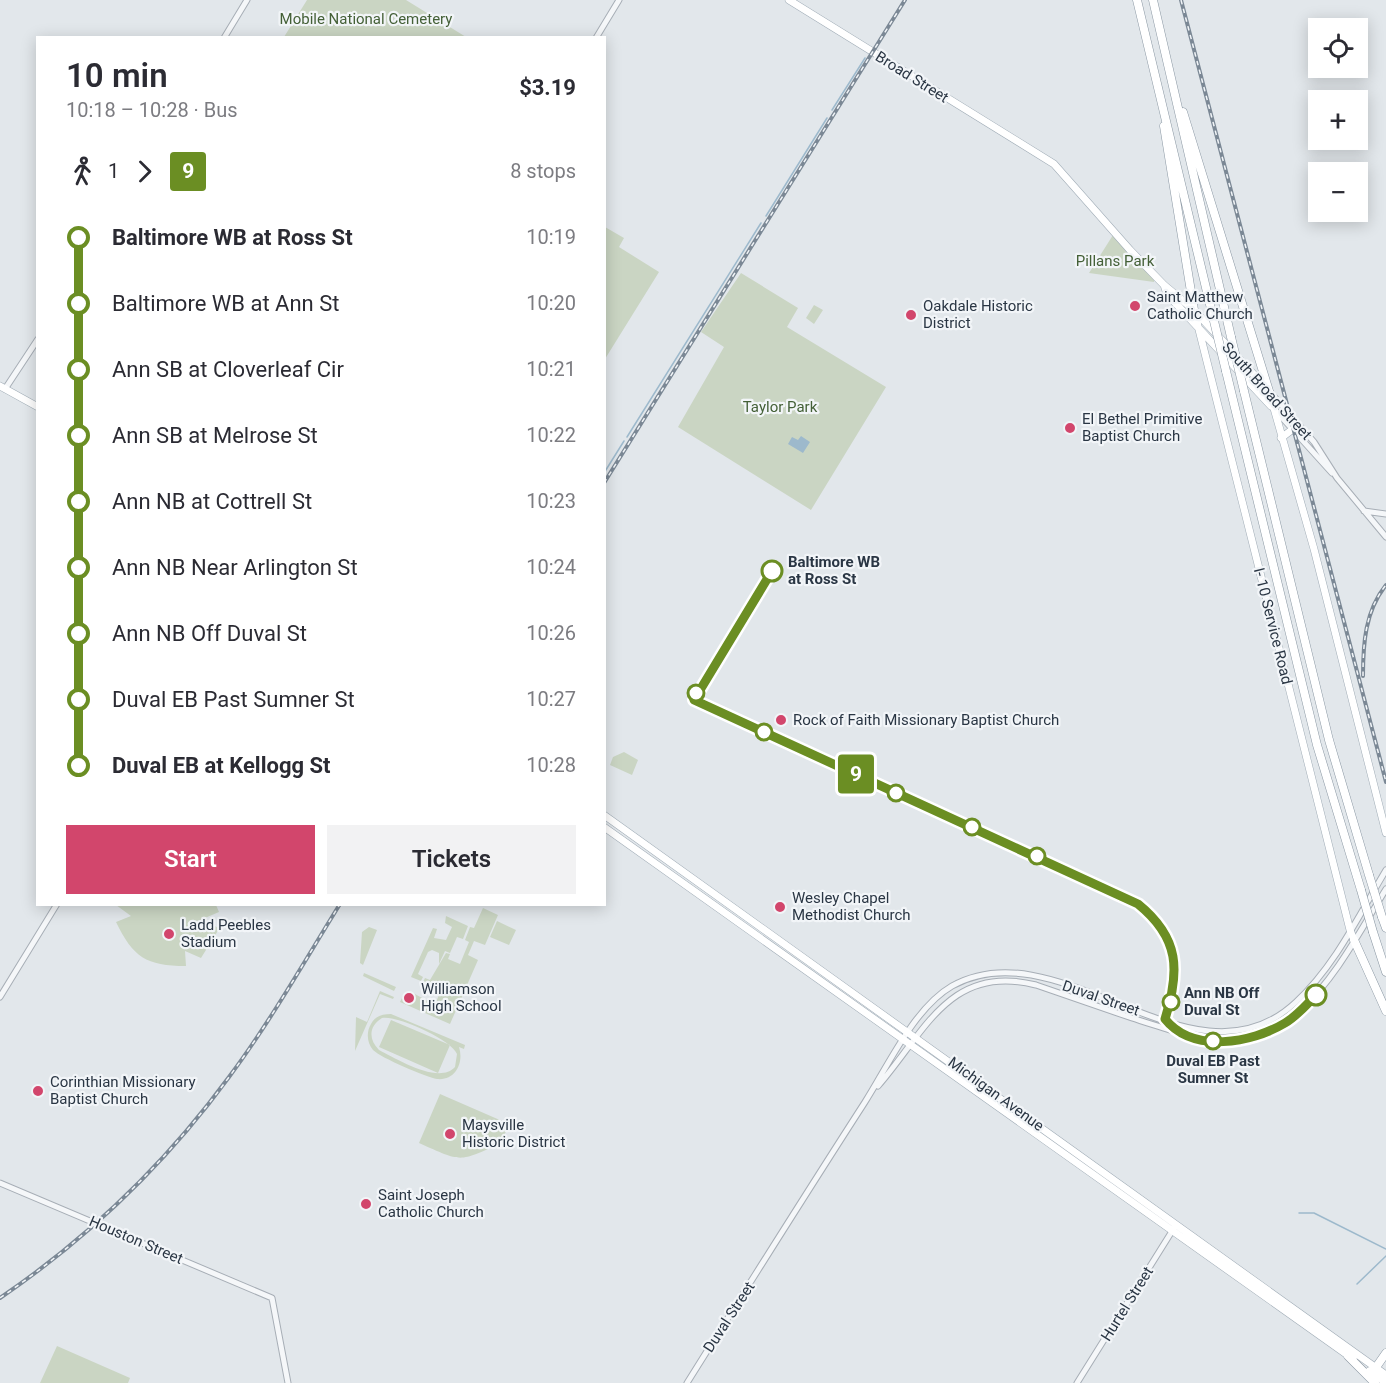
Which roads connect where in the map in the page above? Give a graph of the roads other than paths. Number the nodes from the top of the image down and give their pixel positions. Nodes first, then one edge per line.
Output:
1 (247, 0) edge
2 (618, 0) edge
3 (789, 0) edge
4 (1137, 0) edge
5 (1153, 0) edge
6 (225, 36) edge
7 (597, 36) edge
8 (1176, 100) junction
9 (1162, 103) junction
10 (1035, 153) joint
11 (1164, 285) junction
12 (1194, 310) junction
13 (1197, 326) junction
14 (36, 342) edge
15 (3, 387) edge
16 (1269, 391) junction
17 (36, 406) edge
18 (1273, 407) junction
19 (1293, 429) junction
20 (1281, 438) junction
21 (1337, 478) junction
22 (1364, 511) junction
23 (1386, 514) edge
24 (1386, 537) edge
25 (606, 816) edge
26 (606, 828) edge
27 (1386, 833) edge
28 (1386, 870) edge
29 (1386, 889) edge
30 (56, 906) edge
31 (1386, 928) edge
32 (1350, 930) junction
33 (1354, 940) junction
34 (1386, 972) edge
35 (856, 995) junction
36 (0, 997) edge
37 (850, 1001) junction
38 (1386, 1011) edge
39 (913, 1035) junction
40 (908, 1042) junction
41 (0, 1183) edge
42 (1177, 1224) junction
43 (1172, 1231) junction
44 (1386, 1353) edge
45 (1348, 1356) junction
46 (1374, 1370) junction
47 (1386, 1375) edge
48 (288, 1383) edge
49 (687, 1383) edge
50 (1077, 1383) edge
51 (1375, 1383) edge
52 (1386, 1383) edge

1 - 6 street
2 - 7 street
3 - 10 main road, Broad Street
4 - 9 highway
5 - 8 highway
8 - 16 highway
8 - 31 highway, bridge
9 - 12 highway
9 - 34 highway, bridge
10 - 11 main road, South Broad Street
11 - 12 main road, South Broad Street
11 - 13 main road, South Broad Street
12 - 13 main road, I- 10 Service Road
12 - 16 main road, South Broad Street
13 - 18 main road, South Broad Street
13 - 32 main road, I- 10 Service Road
14 - 15 street
15 - 17 main road
16 - 18 main road
16 - 21 street, South Broad Street
18 - 19 street, South Broad Street
18 - 20 main road
19 - 20 main road
19 - 21 street, South Broad Street
20 - 27 main road
21 - 22 street, South Broad Street
22 - 23 street
22 - 24 street, South Broad Street
25 - 35 main road, Michigan Avenue
26 - 37 main road, Michigan Avenue
28 - 32 street, Duval Street
29 - 33 street, Duval Street
30 - 36 street
32 - 33 main road, I- 10 Service Road
32 - 39 street, Duval Street
33 - 38 highway
33 - 39 street, Duval Street
35 - 37 main road
35 - 39 main road, Michigan Avenue
37 - 40 main road, Michigan Avenue
39 - 40 street, Duval Street
39 - 42 main road, Michigan Avenue
40 - 43 main road, Michigan Avenue
40 - 49 street, Duval Street
41 - 48 street, Houston Street
42 - 43 street, Hurtel Street
42 - 46 main road, Michigan Avenue
43 - 45 main road, Michigan Avenue
43 - 50 street, Hurtel Street
44 - 46 highway
45 - 46 main road, Michigan Avenue
45 - 51 highway
46 - 47 main road, Michigan Avenue
46 - 52 main road, Michigan Avenue

